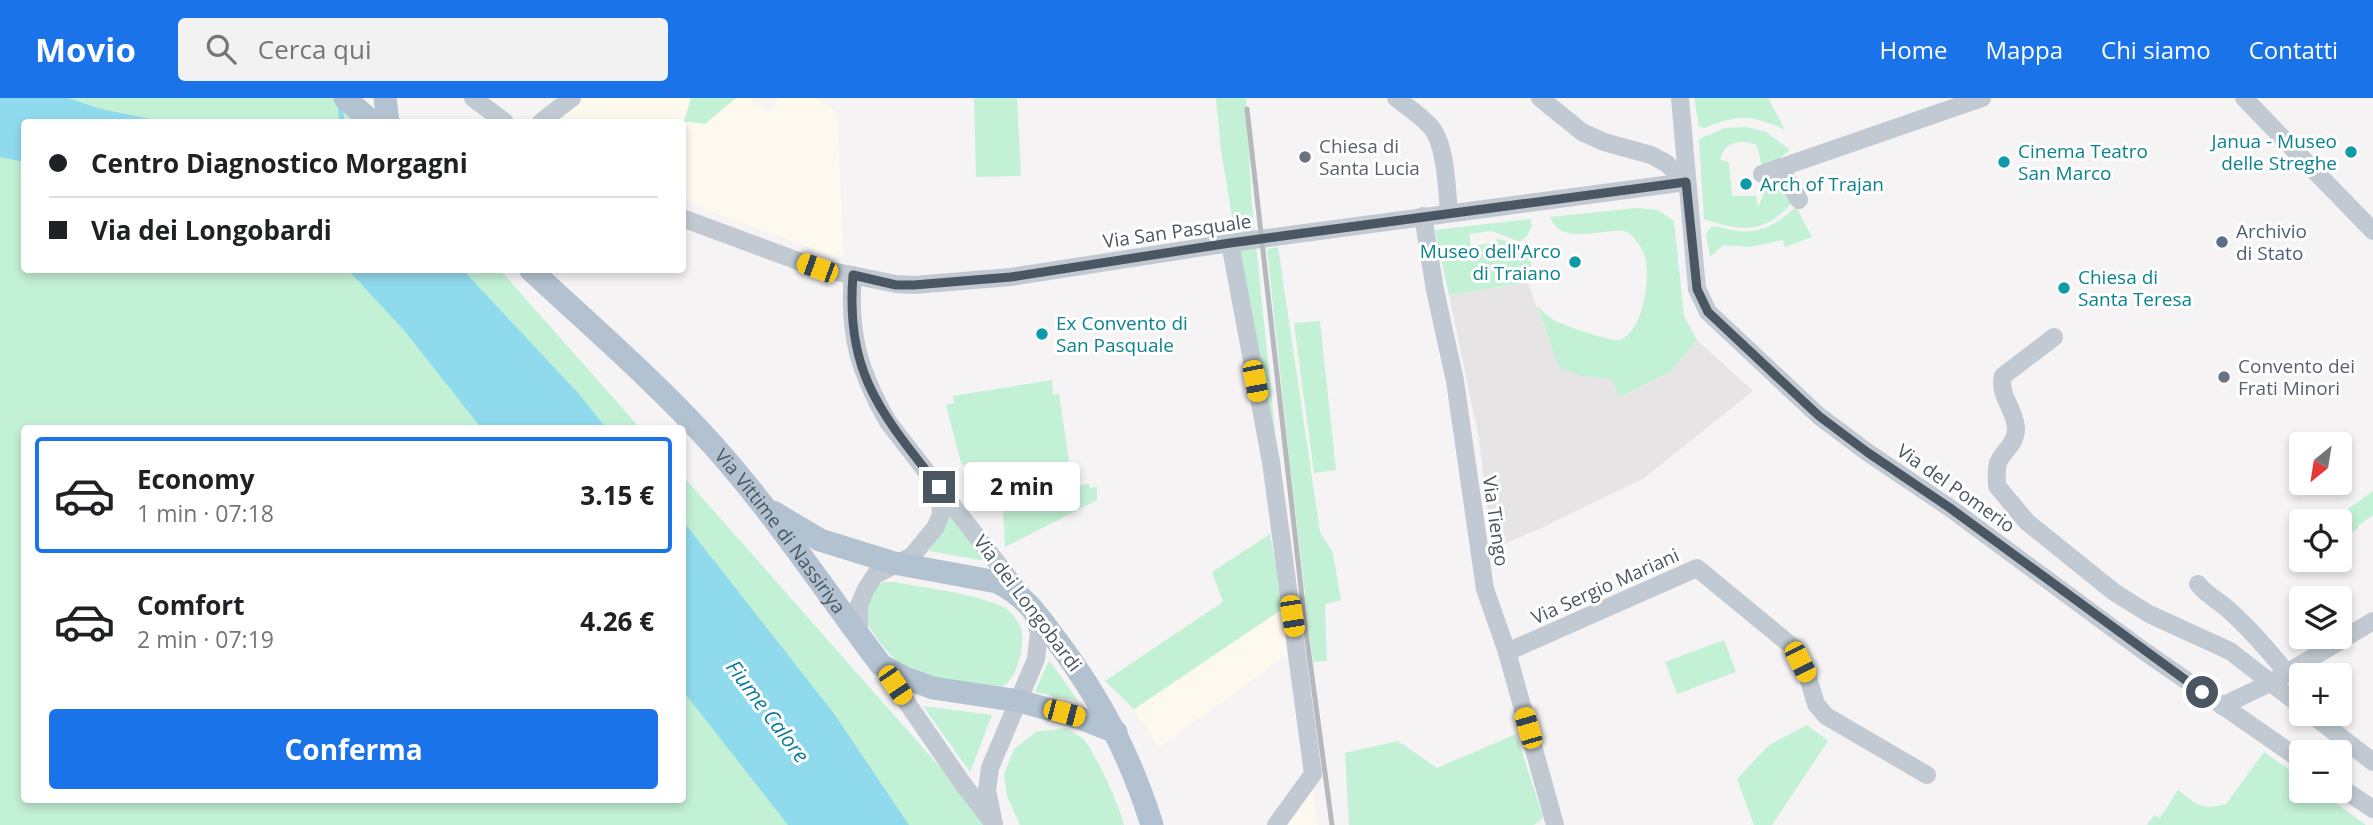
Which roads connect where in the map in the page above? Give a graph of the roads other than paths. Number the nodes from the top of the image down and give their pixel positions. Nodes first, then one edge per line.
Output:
1 (345, 98) edge
2 (385, 98) edge
3 (472, 98) edge
4 (572, 98) edge
5 (1396, 98) edge
6 (1540, 98) edge
7 (1679, 98) edge
8 (1982, 98) edge
9 (2244, 98) edge
10 (369, 119) edge
11 (388, 119) edge
12 (501, 119) edge
13 (545, 119) edge
14 (1780, 167) junction
15 (1762, 174) dead end
16 (1686, 182) junction
17 (1799, 200) dead end
18 (1449, 214) junction
19 (1423, 216) junction
20 (686, 219) edge
21 (2373, 231) edge
22 (1236, 243) junction
23 (534, 273) edge
24 (853, 275) junction
25 (2054, 337) dead end
26 (939, 487) junction
27 (764, 507) junction
28 (894, 563) junction
29 (2198, 584) dead end
30 (1030, 604) junction
31 (2373, 621) edge
32 (859, 636) junction
33 (1507, 652) junction
34 (881, 665) junction
35 (2279, 677) junction
36 (2289, 690) edge
37 (1019, 701) junction
38 (2222, 706) junction
39 (2326, 726) edge
40 (1116, 732) junction
41 (2289, 752) edge
42 (2373, 762) edge
43 (1927, 775) dead end
44 (2352, 795) edge
45 (2373, 809) edge
46 (994, 824) edge
47 (1153, 825) edge
48 (1276, 825) edge
49 (1555, 825) edge

1 - 10 main road
2 - 11 main road
3 - 12 street
4 - 13 street
5 - 18 street
6 - 16 street
7 - 16 street, Via del Pomerio
8 - 14 street
9 - 21 street
14 - 15 street
14 - 17 street
16 - 18 street, Via San Pasquale
16 - 38 street, Via del Pomerio
18 - 19 street, Via San Pasquale
19 - 22 street, Via San Pasquale
19 - 33 street, Via Tiengo
20 - 24 street, Via San Pasquale
22 - 24 street, Via San Pasquale
22 - 48 street
23 - 27 main road, Via Vittime di Nassiriya
24 - 26 street, Via dei Longobardi
25 - 35 street
26 - 28 street
26 - 30 street, Via dei Longobardi
27 - 28 main road
27 - 32 main road, Via Vittime di Nassiriya
28 - 30 main road
28 - 32 street
29 - 35 street
30 - 37 street
30 - 40 main road, Via dei Longobardi
31 - 35 street
32 - 34 main road, Via Vittime di Nassiriya
33 - 43 street, Via Sergio Mariani
33 - 49 street, Via Tiengo
34 - 37 main road
34 - 46 street, Via Vittime di Nassiriya
35 - 36 street
35 - 38 street
37 - 40 main road
37 - 46 street
38 - 41 street, Via del Pomerio
39 - 42 street
40 - 47 main road, Via dei Longobardi
44 - 45 street

